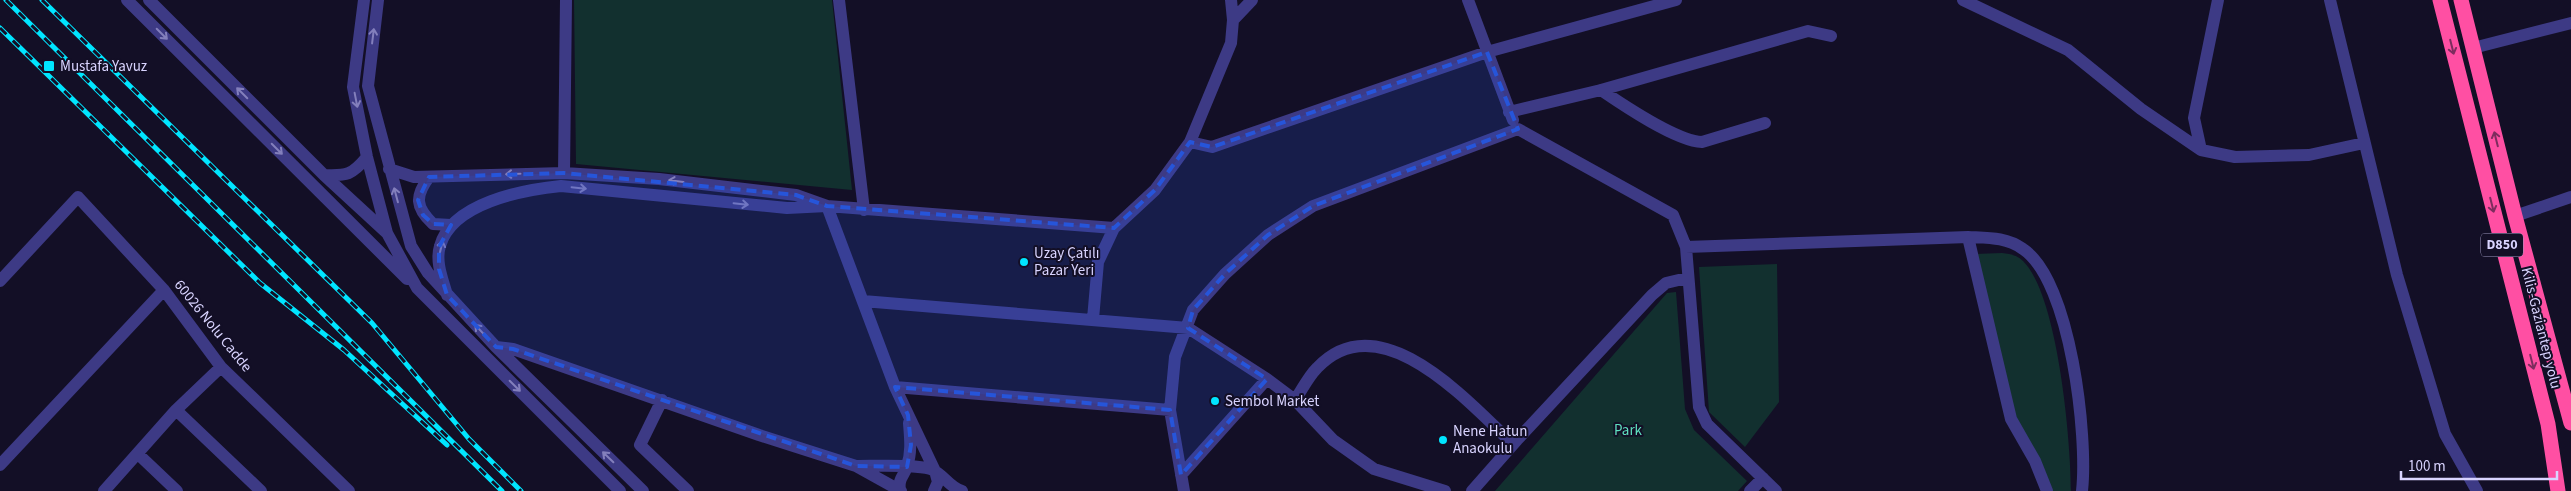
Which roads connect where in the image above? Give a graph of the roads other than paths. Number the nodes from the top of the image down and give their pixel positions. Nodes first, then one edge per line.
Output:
1 (127, 0) edge
2 (149, 0) edge
3 (364, 0) edge
4 (378, 0) edge
5 (566, 0) edge
6 (839, 0) edge
7 (1221, 0) edge
8 (1231, 0) edge
9 (1252, 0) edge
10 (1468, 0) edge
11 (1676, 0) edge
12 (1963, 0) edge
13 (2218, 0) edge
14 (2330, 0) edge
15 (2440, 0) edge
16 (2461, 0) edge
17 (1640, 6) edge
18 (1233, 20) junction
19 (2571, 23) edge
20 (1831, 36) dead end
21 (2473, 48) junction
22 (1487, 52) junction
23 (1601, 90) junction
24 (1509, 112) junction
25 (1765, 123) dead end
26 (1518, 129) junction
27 (1190, 142) junction
28 (2364, 143) junction
29 (2201, 150) junction
30 (366, 156) junction
31 (389, 169) junction
32 (564, 172) junction
33 (324, 175) junction
34 (429, 177) junction
35 (2571, 197) edge
36 (827, 206) junction
37 (864, 210) junction
38 (2515, 216) junction
39 (451, 225) junction
40 (1114, 228) junction
41 (387, 232) junction
42 (1968, 237) junction
43 (1686, 247) junction
44 (428, 273) junction
45 (1687, 278) junction
46 (0, 281) edge
47 (417, 288) junction
48 (164, 290) junction
49 (447, 295) junction
50 (862, 301) junction
51 (1093, 319) junction
52 (1188, 328) junction
53 (496, 347) junction
54 (221, 367) junction
55 (1267, 379) junction
56 (895, 388) junction
57 (662, 400) junction
58 (1295, 400) junction
59 (176, 410) junction
60 (1170, 410) junction
61 (908, 415) junction
62 (2571, 423) edge
63 (1513, 444) junction
64 (138, 454) junction
65 (0, 465) edge
66 (856, 466) junction
67 (907, 468) junction
68 (936, 471) junction
69 (1181, 475) junction
70 (1763, 478) junction
71 (104, 491) edge
72 (177, 491) edge
73 (261, 491) edge
74 (349, 491) edge
75 (620, 491) edge
76 (643, 491) edge
77 (688, 491) edge
78 (900, 491) edge
79 (934, 491) edge
80 (962, 491) edge
81 (1184, 491) edge
82 (1445, 491) edge
83 (1472, 491) edge
84 (1750, 491) edge
85 (1776, 491) edge
86 (2046, 491) edge
87 (2082, 491) edge
88 (2477, 491) edge
89 (2558, 491) edge

1 -> 47 street
33 -> 2 street
3 -> 30 street
31 -> 4 street
5 - 32 street
6 - 37 street
7 - 18 street
8 - 18 street
9 - 18 street
10 - 22 street
11 - 17 street
12 - 29 street
13 - 29 street
14 - 28 street
15 -> 89 highway, Kilis-Gaziantep yolu / D850
16 - 21 highway, Kilis-Gaziantep yolu / D850
17 - 22 street
18 - 27 street
19 - 21 street
20 - 23 street
38 -> 21 highway, Kilis-Gaziantep yolu / D850
22 - 24 street
22 - 27 street
23 - 24 street
23 - 25 street
24 - 26 street
26 - 43 street
26 - 52 street
27 - 40 street
28 - 29 street
28 - 88 street
30 - 33 street
30 - 41 street
31 - 34 street
44 -> 31 street
32 -> 34 street
36 -> 32 street
33 - 41 street
34 - 39 street
35 - 38 street
36 - 37 street
39 -> 36 street
36 - 50 street
37 - 40 street
38 - 62 highway, Kilis-Gaziantep yolu / D850
49 -> 39 street
40 - 51 street
41 - 44 street
41 - 47 street
42 - 43 street
42 - 86 street
42 - 87 street
43 - 45 street
44 - 49 street
45 - 63 street
45 - 70 street
46 - 48 street, 60026 Nolu Cadde
47 -> 75 street
48 - 54 street, 60026 Nolu Cadde
48 - 65 street
53 -> 49 street
50 - 51 street
50 - 56 street
51 - 52 street
52 - 55 street
52 - 60 street
53 - 57 street
76 -> 53 street
54 - 59 street
54 - 74 street, 60026 Nolu Cadde
55 - 58 street
55 - 69 street
56 - 60 street
56 - 61 street
57 - 66 street
57 - 77 street
58 - 63 street
58 - 82 street
59 - 64 street
59 - 73 street
60 - 69 street
61 - 67 street
61 - 68 street
63 - 83 street
64 - 71 street
64 - 72 street
66 - 67 street
66 - 78 street
67 - 68 street
67 - 78 street
68 - 79 street
68 - 80 street
69 - 81 street
70 - 84 street
70 - 85 street

